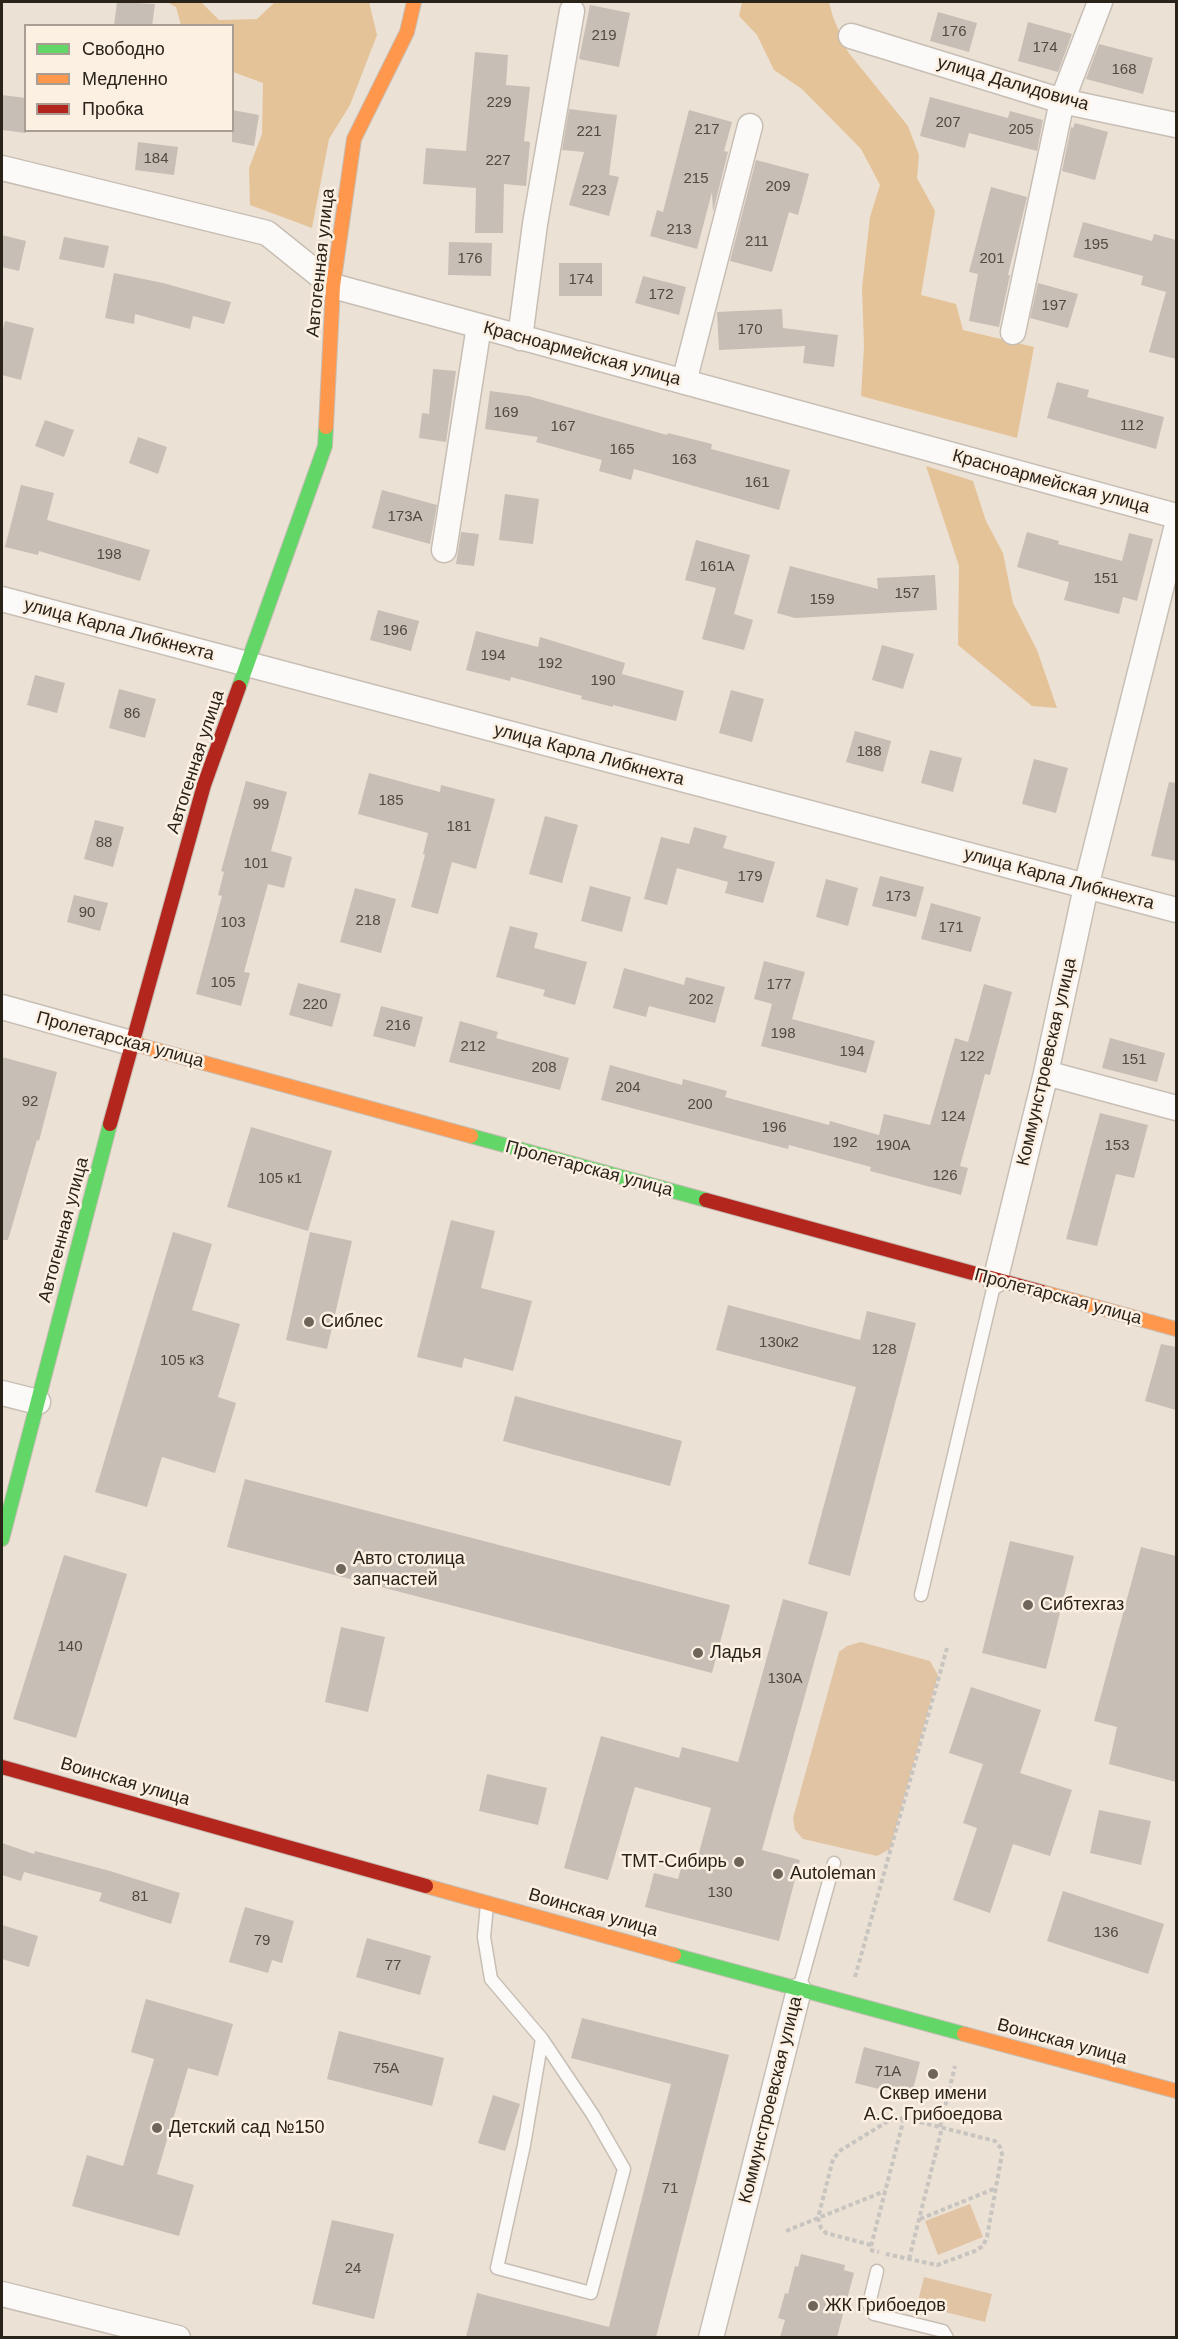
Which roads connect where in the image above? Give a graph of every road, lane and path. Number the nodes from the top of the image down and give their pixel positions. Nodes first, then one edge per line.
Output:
1 (414, 2) edge
2 (1100, 2) edge
3 (572, 11) dead end
4 (851, 36) dead end
5 (1062, 101) junction
6 (1176, 125) edge
7 (750, 126) dead end
8 (2, 168) edge
9 (333, 286) junction
10 (479, 327) junction
11 (1013, 332) dead end
12 (520, 338) junction
13 (684, 382) junction
14 (1176, 516) edge
15 (1176, 529) edge
16 (444, 550) dead end
17 (2, 599) edge
18 (247, 664) junction
19 (1086, 887) junction
20 (1176, 910) edge
21 (2, 1008) edge
22 (131, 1043) junction
23 (1046, 1073) junction
24 (1176, 1108) edge
25 (995, 1281) junction
26 (1176, 1329) edge
27 (2, 1393) edge
28 (38, 1402) junction
29 (2, 1539) edge
30 (921, 1595) dead end
31 (947, 1648) dead end
32 (2, 1767) edge
33 (834, 1863) dead end
34 (487, 1902) junction
35 (799, 1990) junction
36 (848, 2003) junction
37 (542, 2039) junction
38 (955, 2066) dead end
39 (1176, 2091) edge
40 (904, 2118) junction
41 (941, 2128) junction
42 (996, 2188) junction
43 (885, 2191) junction
44 (818, 2218) junction
45 (919, 2219) junction
46 (786, 2231) dead end
47 (871, 2247) junction
48 (868, 2256) dead end
49 (909, 2259) junction
50 (877, 2271) dead end
51 (2, 2294) edge
52 (177, 2337) edge
53 (711, 2337) edge
54 (947, 2337) edge

1 - 9 street, Автогенная улица
2 - 5 street
3 - 12 street
4 - 5 street, улица Далидовича
5 - 6 street, улица Далидовича
5 - 11 street
7 - 13 street
8 - 9 street, Красноармейская улица
9 - 10 street, Красноармейская улица
9 - 18 street, Автогенная улица
10 - 12 street, Красноармейская улица
10 - 16 street
12 - 13 street, Красноармейская улица
13 - 14 street, Красноармейская улица
15 - 19 street, Коммунстроевская улица
17 - 18 street, улица Карла Либкнехта
18 - 19 street, улица Карла Либкнехта
18 - 22 street, Автогенная улица
19 - 20 street, улица Карла Либкнехта
19 - 23 street, Коммунстроевская улица
21 - 22 street, Пролетарская улица
22 - 25 street, Пролетарская улица
22 - 28 street, Автогенная улица
23 - 24 street
23 - 25 street, Коммунстроевская улица
25 - 26 street, Пролетарская улица
25 - 30 lane, Коммунстроевская улица
27 - 28 street
28 - 29 street, Автогенная улица
31 - 36 path
32 - 34 street, Воинская улица
33 - 35 lane, Коммунстроевская улица
34 - 35 street, Воинская улица
34 - 37 lane
35 - 36 street, Воинская улица
35 - 53 street, Коммунстроевская улица
36 - 39 street, Воинская улица
37 - 37 lane
38 - 41 path
40 - 41 path
40 - 43 path
40 - 44 path
41 - 42 path
41 - 45 path
42 - 45 path
42 - 49 path
43 - 44 path
43 - 47 path
44 - 46 path
44 - 47 path
45 - 49 path
47 - 48 path
47 - 49 path
50 - 54 lane
51 - 52 street

